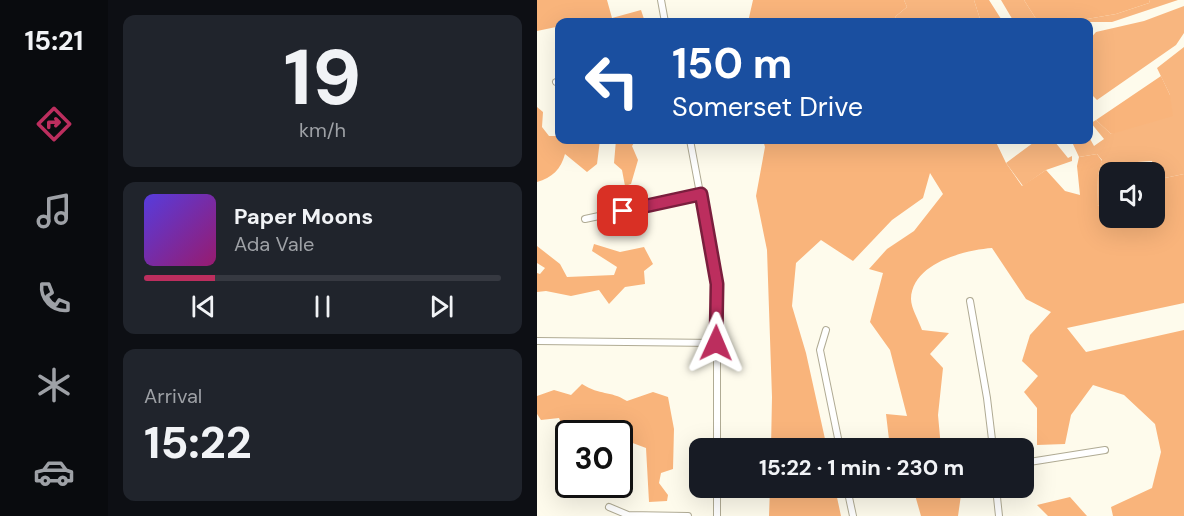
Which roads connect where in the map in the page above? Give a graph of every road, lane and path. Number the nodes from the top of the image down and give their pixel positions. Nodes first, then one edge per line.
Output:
1 (661, 0) edge
2 (664, 18) edge
3 (691, 144) edge
4 (701, 194) junction
5 (585, 219) dead end
6 (970, 300) dead end
7 (826, 330) dead end
8 (537, 341) edge
9 (716, 343) junction
10 (717, 438) edge
11 (838, 438) edge
12 (992, 438) edge
13 (1105, 450) dead end
14 (1034, 461) edge
15 (717, 498) edge
16 (849, 498) edge
17 (997, 498) edge
18 (609, 507) dead end
19 (688, 516) edge
20 (717, 516) edge
21 (853, 516) edge
22 (999, 516) edge

1 - 2 street
3 - 4 street
4 - 5 street
4 - 9 street
6 - 12 street
7 - 11 street
8 - 9 street
9 - 10 street
13 - 14 street
15 - 20 street
16 - 21 street
17 - 22 street
18 - 19 street

